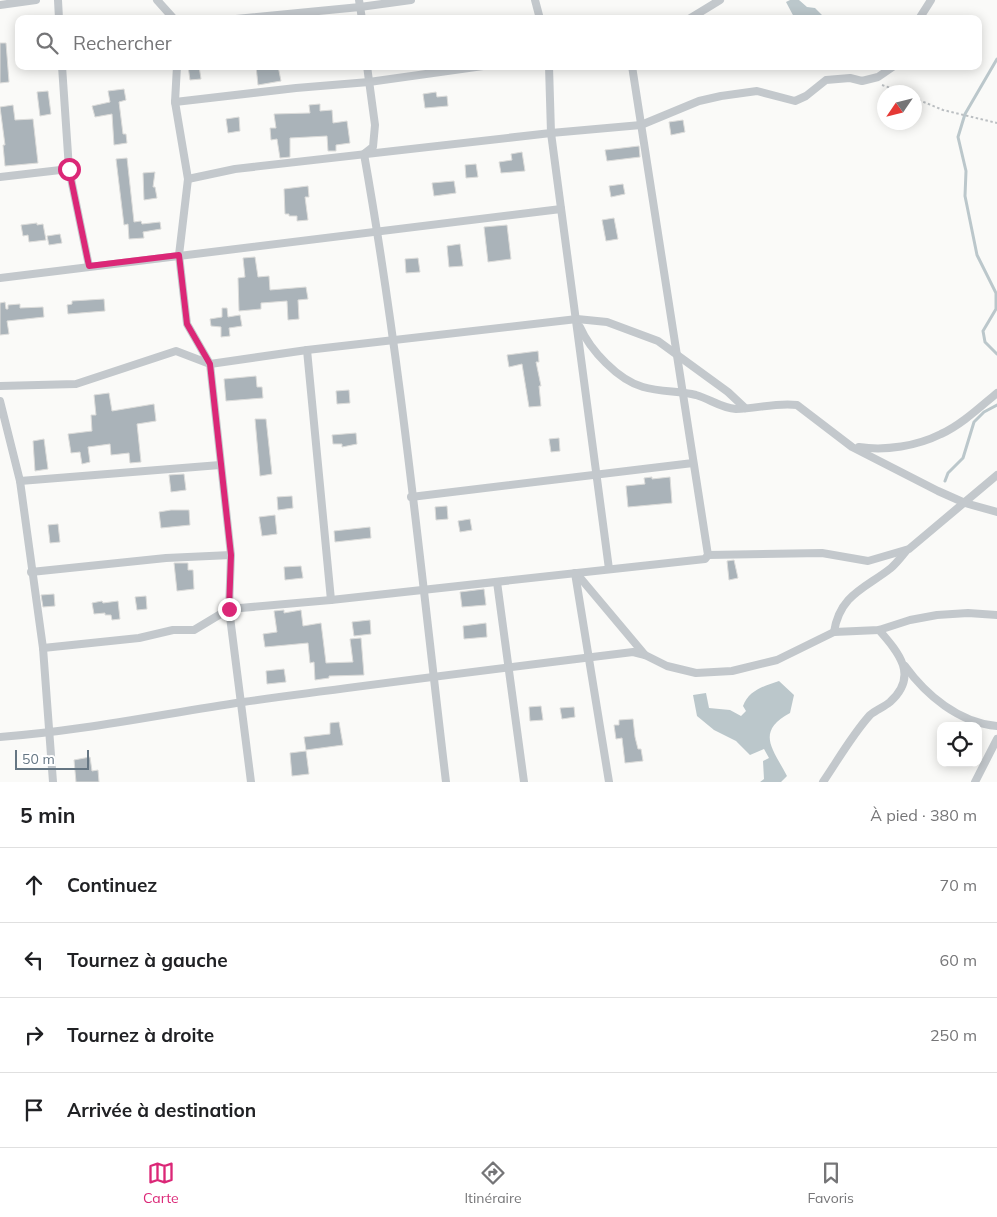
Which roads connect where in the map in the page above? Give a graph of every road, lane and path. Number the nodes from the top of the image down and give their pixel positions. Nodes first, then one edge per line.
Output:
1 (36, 0) edge
2 (58, 0) edge
3 (158, 0) edge
4 (411, 0) edge
5 (535, 0) edge
6 (720, 0) edge
7 (931, 0) edge
8 (360, 4) edge
9 (0, 5) edge
10 (59, 15) edge
11 (171, 15) edge
12 (269, 15) edge
13 (539, 15) edge
14 (696, 15) edge
15 (922, 15) edge
16 (62, 70) edge
17 (177, 70) edge
18 (368, 70) edge
19 (454, 70) edge
20 (550, 70) edge
21 (633, 70) edge
22 (888, 70) edge
23 (369, 82) junction
24 (922, 101) edge
25 (175, 102) junction
26 (997, 123) edge
27 (641, 125) junction
28 (551, 132) junction
29 (364, 154) junction
30 (69, 169) junction
31 (0, 177) edge
32 (188, 179) junction
33 (561, 209) junction
34 (378, 232) junction
35 (179, 255) junction
36 (89, 266) junction
37 (0, 278) edge
38 (576, 318) junction
39 (392, 340) junction
40 (307, 350) junction
41 (676, 354) junction
42 (210, 364) junction
43 (0, 386) edge
44 (682, 392) junction
45 (997, 393) edge
46 (0, 401) edge
47 (744, 408) junction
48 (852, 447) junction
49 (693, 463) junction
50 (220, 465) junction
51 (597, 474) junction
52 (997, 475) edge
53 (20, 481) junction
54 (411, 497) junction
55 (965, 503) junction
56 (997, 512) edge
57 (909, 549) junction
58 (231, 555) junction
59 (708, 555) junction
60 (609, 569) junction
61 (31, 572) junction
62 (576, 573) junction
63 (497, 582) junction
64 (423, 590) junction
65 (331, 600) junction
66 (229, 609) junction
67 (997, 615) edge
68 (879, 630) junction
69 (834, 632) junction
70 (43, 648) junction
71 (645, 655) junction
72 (588, 658) junction
73 (904, 664) junction
74 (509, 667) junction
75 (433, 676) junction
76 (240, 703) junction
77 (997, 726) edge
78 (50, 733) junction
79 (0, 737) edge
80 (997, 739) edge
81 (53, 782) edge
82 (250, 782) edge
83 (446, 782) edge
84 (524, 782) edge
85 (609, 782) edge
86 (823, 782) edge
87 (975, 782) edge

1 - 9 street
2 - 10 street
3 - 11 street
4 - 8 street
5 - 13 street
6 - 14 street
7 - 15 street
8 - 12 street
16 - 30 street
17 - 25 street
18 - 23 street
19 - 23 street
20 - 28 street
21 - 27 street
22 - 27 street
23 - 25 street
23 - 29 street
24 - 26 path
25 - 32 street
27 - 28 street
27 - 41 street
28 - 29 street
28 - 33 street
29 - 32 street
29 - 34 street
30 - 31 street
30 - 36 street
32 - 35 street
33 - 34 street
33 - 38 street
34 - 35 street
34 - 39 street
35 - 36 street
35 - 42 street
36 - 37 street
38 - 39 street
38 - 41 street
38 - 44 street
38 - 51 street
39 - 40 street
39 - 54 street
40 - 42 street
40 - 65 street
41 - 44 street
41 - 47 street
42 - 43 street
42 - 50 street
44 - 47 street
44 - 49 street
45 - 48 street
46 - 53 street
47 - 48 street
48 - 55 street
49 - 51 street
49 - 59 street
50 - 53 street
50 - 58 street
51 - 54 street
51 - 60 street
52 - 55 street
53 - 61 street
54 - 64 street
55 - 56 street
55 - 57 street
57 - 59 street
57 - 69 street
58 - 61 street
58 - 66 street
59 - 60 street
60 - 62 street
61 - 70 street
62 - 63 street
62 - 71 street
62 - 72 street
63 - 64 street
63 - 74 street
64 - 65 street
64 - 75 street
65 - 66 street
66 - 70 street
66 - 76 street
67 - 68 street
68 - 69 street
68 - 73 street
69 - 71 street
70 - 78 street
71 - 72 street
72 - 74 street
72 - 85 street
73 - 77 street
73 - 86 street
74 - 75 street
74 - 84 street
75 - 76 street
75 - 83 street
76 - 78 street
76 - 82 street
78 - 79 street
78 - 81 street
80 - 87 street

